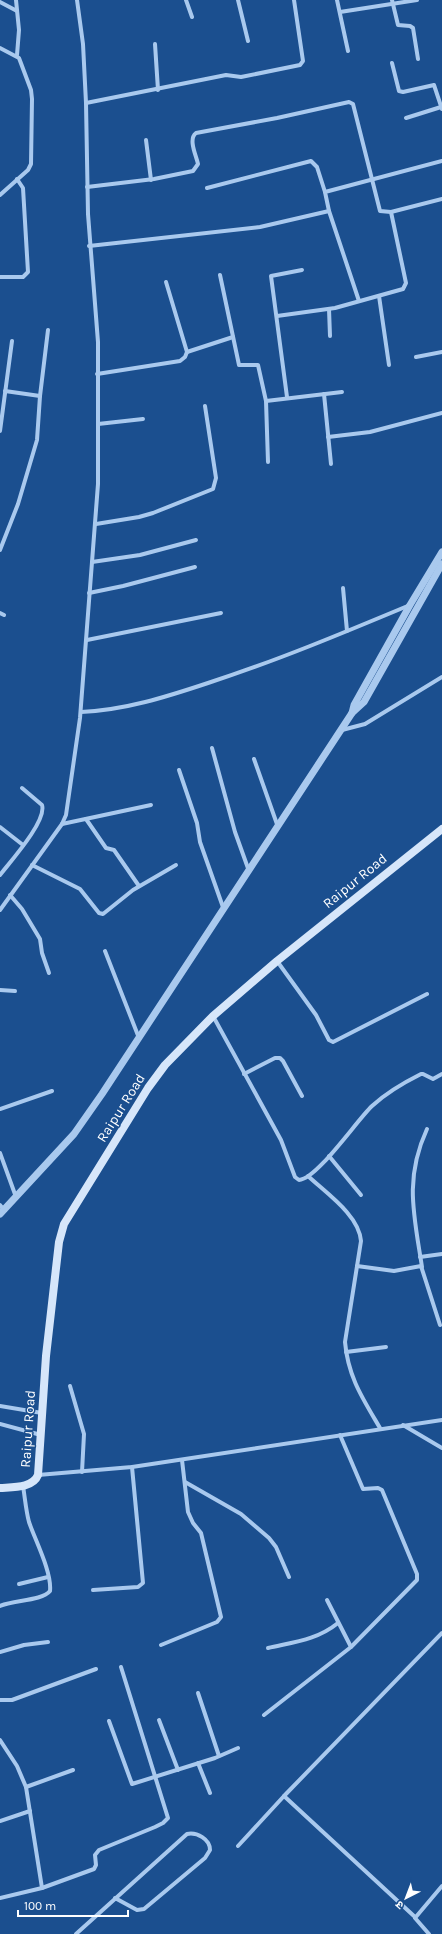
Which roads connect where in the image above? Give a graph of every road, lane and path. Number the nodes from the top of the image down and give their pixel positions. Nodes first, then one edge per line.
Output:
1 (16, 0) edge
2 (77, 0) edge
3 (186, 0) edge
4 (238, 0) edge
5 (294, 0) edge
6 (337, 0) edge
7 (417, 0) edge
8 (0, 2) edge
9 (393, 2) edge
10 (17, 11) junction
11 (340, 12) junction
12 (192, 18) dead end
13 (248, 41) dead end
14 (155, 44) dead end
15 (0, 48) edge
16 (348, 51) dead end
17 (16, 55) junction
18 (418, 59) dead end
19 (392, 63) dead end
20 (158, 90) junction
21 (86, 103) junction
22 (442, 108) edge
23 (406, 118) dead end
24 (146, 140) dead end
25 (442, 161) edge
26 (372, 178) junction
27 (17, 179) junction
28 (151, 180) junction
29 (87, 187) junction
30 (207, 188) dead end
31 (325, 192) junction
32 (0, 194) edge
33 (442, 199) edge
34 (329, 211) junction
35 (391, 212) junction
36 (89, 246) junction
37 (302, 270) dead end
38 (220, 275) dead end
39 (0, 277) edge
40 (166, 282) dead end
41 (379, 296) junction
42 (359, 301) junction
43 (329, 309) junction
44 (277, 316) junction
45 (48, 330) dead end
46 (330, 336) dead end
47 (233, 337) junction
48 (12, 341) dead end
49 (187, 352) junction
50 (442, 352) edge
51 (416, 358) dead end
52 (389, 365) dead end
53 (97, 374) junction
54 (5, 391) junction
55 (342, 392) dead end
56 (324, 394) junction
57 (40, 396) junction
58 (287, 397) junction
59 (266, 401) junction
60 (205, 406) dead end
61 (442, 413) edge
62 (144, 418) dead end
63 (98, 424) junction
64 (0, 431) edge
65 (328, 437) junction
66 (268, 462) dead end
67 (331, 464) dead end
68 (96, 524) junction
69 (196, 540) dead end
70 (0, 550) edge
71 (442, 552) edge
72 (92, 562) junction
73 (442, 564) edge
74 (195, 566) dead end
75 (344, 588) dead end
76 (89, 593) junction
77 (410, 605) junction
78 (221, 613) dead end
79 (347, 631) junction
80 (87, 640) junction
81 (442, 677) edge
82 (81, 712) junction
83 (352, 713) junction
84 (342, 730) junction
85 (212, 748) dead end
86 (254, 760) dead end
87 (179, 770) dead end
88 (22, 788) dead end
89 (152, 805) dead end
90 (86, 819) junction
91 (62, 824) junction
92 (0, 827) edge
93 (278, 827) junction
94 (442, 829) edge
95 (23, 845) junction
96 (32, 865) junction
97 (176, 865) dead end
98 (250, 871) junction
99 (0, 875) edge
100 (139, 886) junction
101 (10, 895) junction
102 (5, 903) junction
103 (0, 906) edge
104 (0, 910) edge
105 (224, 910) junction
106 (106, 951) dead end
107 (278, 961) junction
108 (49, 973) dead end
109 (0, 990) edge
110 (15, 991) dead end
111 (427, 994) dead end
112 (213, 1016) junction
113 (140, 1038) junction
114 (244, 1074) junction
115 (442, 1074) edge
116 (52, 1091) dead end
117 (302, 1096) dead end
118 (0, 1109) edge
119 (427, 1129) dead end
120 (0, 1153) edge
121 (329, 1156) junction
122 (308, 1176) junction
123 (361, 1195) dead end
124 (16, 1197) junction
125 (1, 1210) edge
126 (442, 1254) edge
127 (420, 1257) junction
128 (356, 1266) junction
129 (422, 1267) junction
130 (440, 1325) dead end
131 (386, 1347) dead end
132 (346, 1352) junction
133 (70, 1386) dead end
134 (0, 1406) edge
135 (42, 1413) junction
136 (442, 1420) edge
137 (0, 1424) edge
138 (403, 1424) junction
139 (380, 1428) junction
140 (41, 1435) junction
141 (340, 1435) junction
142 (442, 1448) edge
143 (182, 1460) junction
144 (132, 1467) junction
145 (82, 1472) junction
146 (38, 1475) junction
147 (184, 1482) junction
148 (23, 1485) junction
149 (0, 1488) edge
150 (48, 1577) junction
151 (290, 1577) dead end
152 (19, 1584) dead end
153 (93, 1590) dead end
154 (327, 1600) dead end
155 (0, 1606) edge
156 (338, 1623) junction
157 (442, 1633) edge
158 (48, 1642) dead end
159 (161, 1645) dead end
160 (268, 1648) dead end
161 (351, 1648) junction
162 (0, 1652) edge
163 (121, 1667) dead end
164 (96, 1669) dead end
165 (198, 1693) dead end
166 (0, 1700) edge
167 (264, 1715) dead end
168 (159, 1720) dead end
169 (109, 1721) dead end
170 (0, 1740) edge
171 (238, 1748) dead end
172 (219, 1756) junction
173 (198, 1764) junction
174 (73, 1770) dead end
175 (178, 1770) junction
176 (155, 1777) junction
177 (26, 1787) junction
178 (210, 1793) dead end
179 (284, 1796) junction
180 (30, 1810) junction
181 (0, 1821) edge
182 (238, 1846) dead end
183 (442, 1886) edge
184 (42, 1888) junction
185 (0, 1898) edge
186 (115, 1898) junction
187 (415, 1917) junction
188 (76, 1934) edge
189 (429, 1934) edge

1 - 10 street
2 - 21 street
3 - 12 street
4 - 13 street
5 - 20 street
6 - 11 street
7 - 9 street
8 - 10 street
9 - 11 street
9 - 18 street
10 - 17 street
11 - 16 street
14 - 20 street
15 - 17 street
17 - 27 street
19 - 22 street
20 - 21 street
21 - 29 street
22 - 23 street
24 - 28 street
25 - 26 street
26 - 28 street
26 - 31 street
26 - 35 street
27 - 32 street
27 - 39 street
28 - 29 street
29 - 36 street
30 - 31 street
31 - 34 street
33 - 35 street
34 - 36 street
34 - 42 street
35 - 41 street
36 - 53 street
37 - 44 street
38 - 47 street
40 - 49 street
41 - 42 street
41 - 52 street
42 - 43 street
43 - 44 street
43 - 46 street
44 - 58 street
45 - 57 street
47 - 49 street
47 - 59 street
48 - 54 street
49 - 53 street
50 - 51 street
53 - 63 street
54 - 57 street
54 - 64 street
55 - 56 street
56 - 58 street
56 - 65 street
57 - 70 street
58 - 59 street
59 - 66 street
60 - 68 street
61 - 65 street
62 - 63 street
63 - 68 street
65 - 67 street
68 - 72 street
69 - 72 street
71 - 77 street
72 - 76 street
73 - 83 street
74 - 76 street
75 - 79 street
76 - 80 street
77 - 79 street
77 - 83 street
78 - 80 street
79 - 82 street
80 - 82 street
81 - 84 street
82 - 91 street
83 - 84 street
84 - 93 street
85 - 98 street
86 - 93 street
87 - 105 street
88 - 95 street
89 - 90 street
90 - 91 street
90 - 100 street
91 - 96 street
92 - 95 street
93 - 98 street
94 - 107 main road, Raipur Road
95 - 99 street
96 - 100 street
96 - 101 street
97 - 100 street
98 - 105 street
101 - 102 street
101 - 108 street
102 - 103 street
102 - 104 street
105 - 113 street
106 - 113 street
107 - 111 street
107 - 112 main road, Raipur Road
109 - 110 street
112 - 114 street
112 - 135 main road, Raipur Road
113 - 124 street
114 - 117 street
114 - 122 street
115 - 121 street
116 - 118 street
119 - 127 street
120 - 124 street
121 - 122 street
121 - 123 street
122 - 128 street
124 - 125 street
126 - 127 street
127 - 129 street
128 - 129 street
128 - 132 street
129 - 130 street
131 - 132 street
132 - 139 street
133 - 145 street
134 - 135 street
135 - 140 main road, Raipur Road
136 - 138 street
137 - 140 street
138 - 139 street
138 - 142 street
139 - 141 street
140 - 146 main road, Raipur Road
141 - 143 street
141 - 161 street
143 - 144 street
143 - 147 street
144 - 145 street
144 - 153 street
145 - 146 street
146 - 148 main road, Raipur Road
147 - 151 street
147 - 159 street
148 - 149 main road, Raipur Road
148 - 150 street
150 - 152 street
150 - 155 street
154 - 156 street
156 - 160 street
156 - 161 street
157 - 179 street
158 - 162 street
161 - 167 street
163 - 176 street
164 - 166 street
165 - 172 street
168 - 175 street
169 - 176 street
170 - 177 street
171 - 172 street
172 - 173 street
173 - 175 street
173 - 178 street
174 - 177 street
175 - 176 street
176 - 184 street
177 - 180 street
179 - 182 street
179 - 187 street
180 - 181 street
180 - 184 street
183 - 187 street
184 - 185 street
186 - 186 street
186 - 188 street
187 - 189 street

